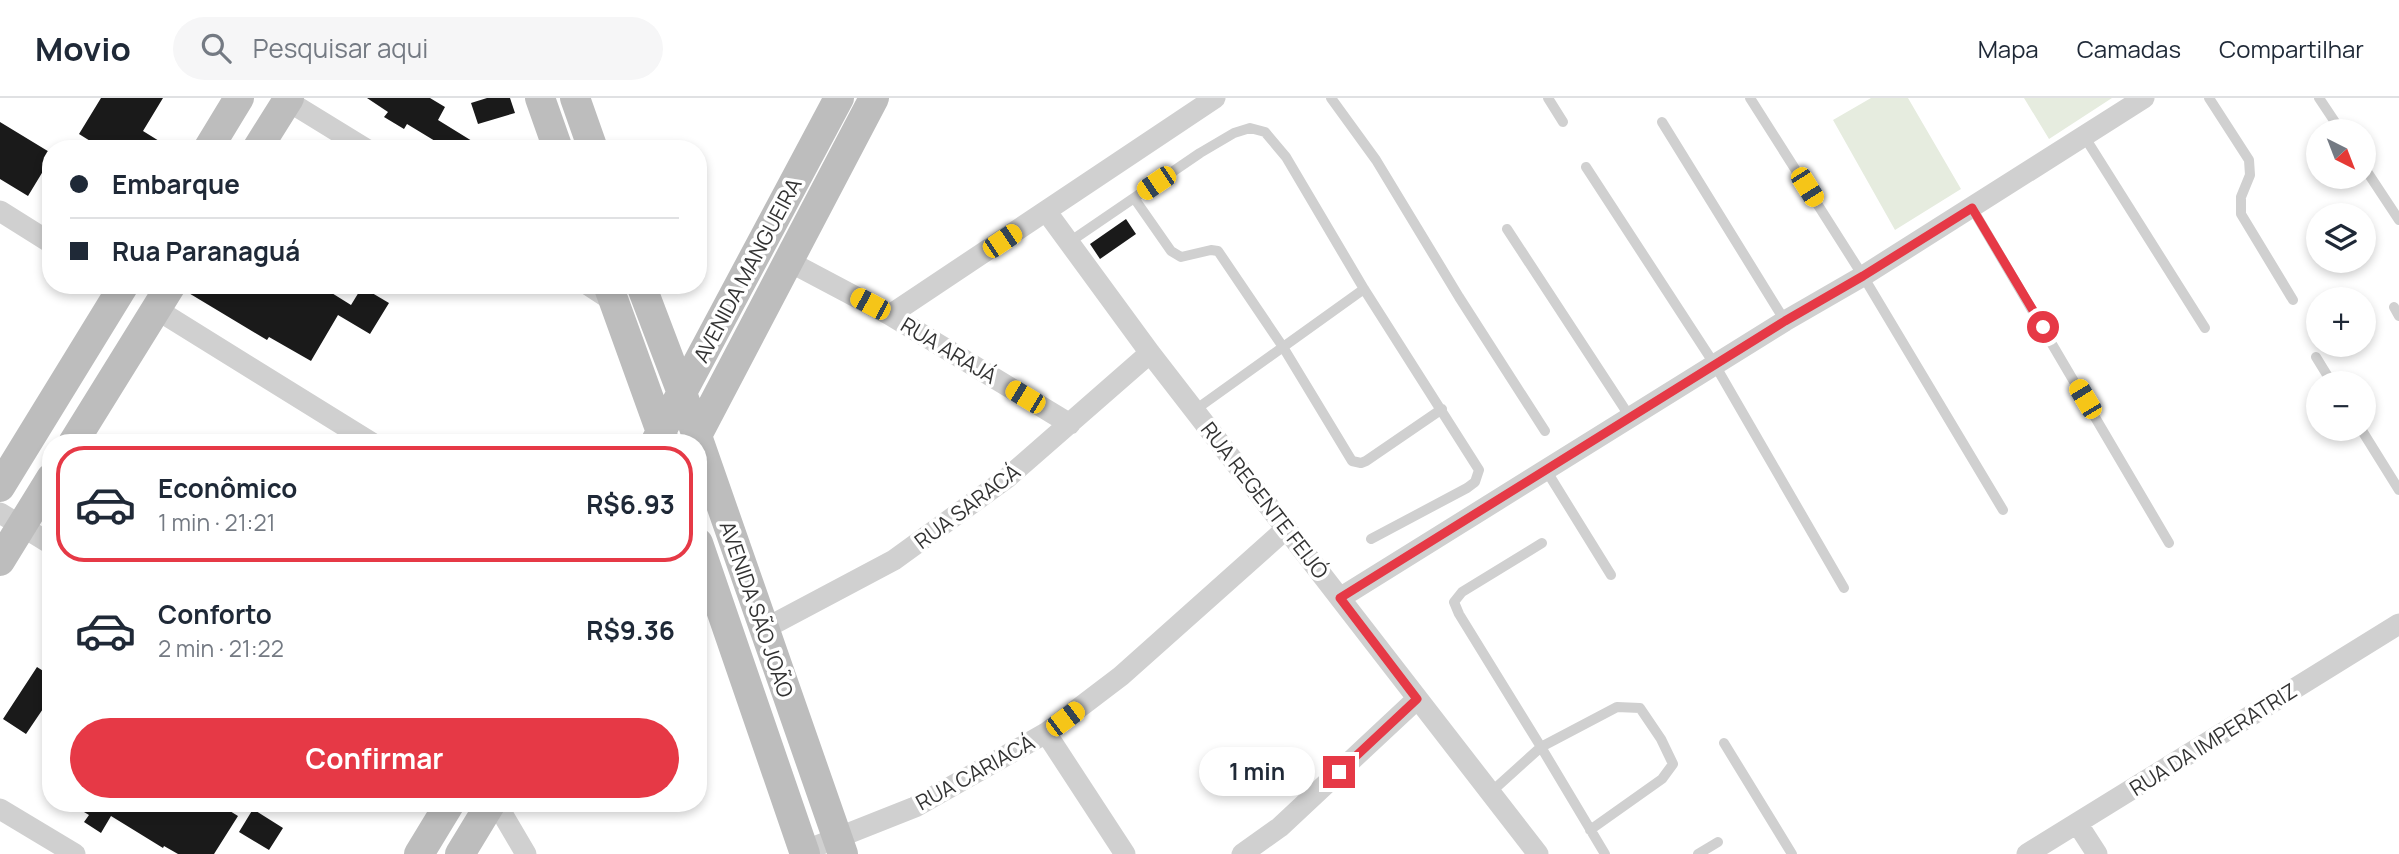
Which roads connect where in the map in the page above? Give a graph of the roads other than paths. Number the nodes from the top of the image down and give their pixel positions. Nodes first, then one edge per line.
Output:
1 (239, 98) edge
2 (540, 98) edge
3 (575, 98) edge
4 (839, 98) edge
5 (874, 98) edge
6 (1215, 98) edge
7 (1331, 98) edge
8 (1548, 98) edge
9 (1750, 98) edge
10 (2144, 98) edge
11 (2209, 98) edge
12 (2319, 98) edge
13 (286, 99) edge
14 (2333, 119) edge
15 (1563, 121) dead end
16 (1662, 122) dead end
17 (2084, 136) junction
18 (213, 140) edge
19 (262, 140) edge
20 (352, 140) edge
21 (555, 140) edge
22 (590, 140) edge
23 (1587, 167) dead end
24 (2376, 185) edge
25 (1134, 198) junction
26 (1972, 208) junction
27 (0, 211) edge
28 (1046, 211) junction
29 (2399, 219) edge
30 (1507, 229) dead end
31 (42, 237) edge
32 (1068, 243) junction
33 (788, 261) junction
34 (1863, 276) junction
35 (1364, 289) junction
36 (117, 294) edge
37 (611, 294) edge
38 (644, 294) edge
39 (163, 297) edge
40 (2293, 300) dead end
41 (890, 315) junction
42 (1785, 321) junction
43 (2205, 328) dead end
44 (1283, 347) junction
45 (1150, 353) junction
46 (2316, 357) dead end
47 (1715, 365) junction
48 (2325, 371) edge
49 (682, 393) junction
50 (1195, 410) junction
51 (1442, 410) junction
52 (1630, 417) junction
53 (1070, 424) junction
54 (1545, 432) dead end
55 (79, 434) edge
56 (359, 434) edge
57 (659, 434) edge
58 (663, 434) edge
59 (694, 434) edge
60 (698, 434) edge
61 (2368, 441) edge
62 (1546, 470) junction
63 (707, 472) edge
64 (0, 487) edge
65 (42, 487) edge
66 (2399, 490) edge
67 (2003, 510) dead end
68 (11, 519) edge
69 (1287, 528) junction
70 (42, 538) edge
71 (1371, 539) dead end
72 (1542, 543) dead end
73 (2169, 543) dead end
74 (0, 561) edge
75 (707, 569) edge
76 (1611, 575) dead end
77 (1844, 588) dead end
78 (1340, 598) junction
79 (2399, 624) edge
80 (764, 629) junction
81 (1417, 699) junction
82 (1046, 733) junction
83 (1724, 743) dead end
84 (1541, 747) junction
85 (1490, 793) junction
86 (0, 809) edge
87 (445, 812) edge
88 (487, 812) edge
89 (499, 812) edge
90 (2077, 823) junction
91 (1590, 830) junction
92 (1718, 842) dead end
93 (840, 846) edge
94 (805, 853) edge
95 (75, 854) edge
96 (419, 854) edge
97 (460, 854) edge
98 (526, 854) edge
99 (1125, 854) edge
100 (1242, 854) edge
101 (1538, 854) edge
102 (1605, 854) edge
103 (1698, 854) edge
104 (1792, 854) edge
105 (2027, 854) edge
106 (2097, 854) edge

1 - 18 street
2 - 21 street
3 - 22 street
4 - 49 street, AVENIDA MANGUEIRA
5 - 33 street, AVENIDA MANGUEIRA
6 - 28 street
7 - 54 lane
8 - 15 lane
9 - 34 lane
10 - 17 street
11 - 40 lane
12 - 14 lane
13 - 19 street
13 - 20 street
16 - 42 lane
17 - 26 street
17 - 43 lane
23 - 47 lane
24 - 29 lane
25 - 32 lane
25 - 35 lane
25 - 44 lane
26 - 34 street
26 - 73 lane
27 - 31 street
28 - 32 street, RUA REGENTE FEIJÓ
28 - 41 street
30 - 52 lane
32 - 45 street, RUA REGENTE FEIJÓ
33 - 41 street, RUA ARAJÁ
33 - 60 street, AVENIDA MANGUEIRA
34 - 42 street
34 - 67 lane
35 - 44 lane
35 - 51 lane
36 - 64 street
37 - 57 street
38 - 49 street, AVENIDA SÃO JOÃO
39 - 55 street
39 - 56 street
41 - 53 street, RUA ARAJÁ
42 - 47 street
44 - 50 lane
44 - 51 lane
45 - 50 street, RUA REGENTE FEIJÓ
45 - 53 street, RUA SARACÁ
46 - 48 lane
47 - 52 street
47 - 77 lane
49 - 58 street, AVENIDA MANGUEIRA
49 - 59 street, AVENIDA SÃO JOÃO
50 - 69 street, RUA REGENTE FEIJÓ
51 - 71 lane
52 - 62 street
53 - 80 street, RUA SARACÁ
61 - 66 lane
62 - 76 lane
62 - 78 street
63 - 80 street, AVENIDA SÃO JOÃO
65 - 68 street
68 - 70 street
68 - 74 street
69 - 78 street, RUA REGENTE FEIJÓ
69 - 82 street, RUA CARIACÁ
72 - 84 lane
75 - 94 street, AVENIDA SÃO JOÃO
78 - 81 street, RUA REGENTE FEIJÓ
79 - 90 street, RUA DA IMPERATRIZ
80 - 93 street, AVENIDA SÃO JOÃO
81 - 85 street, RUA REGENTE FEIJÓ
81 - 100 street
82 - 93 street, RUA CARIACÁ
82 - 99 street
83 - 104 lane
84 - 85 lane
84 - 91 lane
84 - 91 lane
85 - 101 street, RUA REGENTE FEIJÓ
86 - 95 street
87 - 96 street
88 - 97 street
89 - 98 street
90 - 105 street, RUA DA IMPERATRIZ
90 - 106 street
91 - 102 lane
92 - 103 lane
93 - 94 street, RUA CARIACÁ

